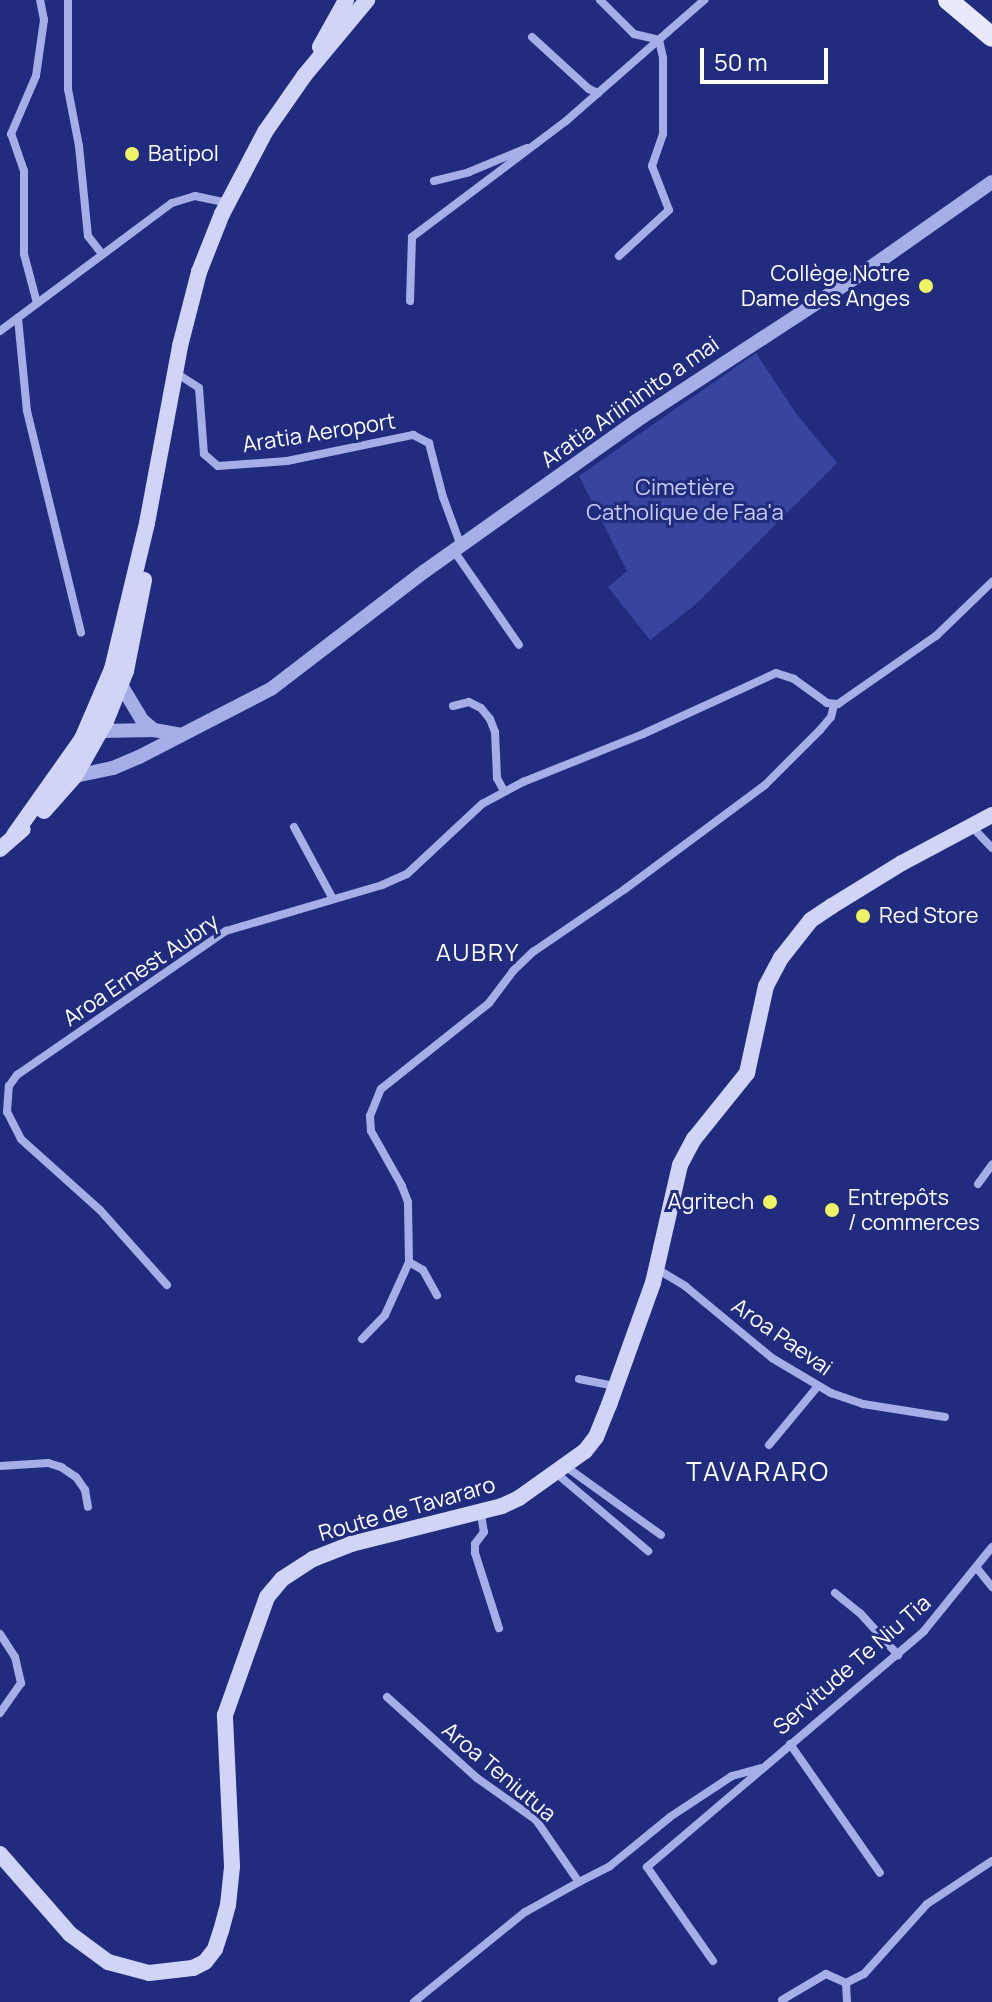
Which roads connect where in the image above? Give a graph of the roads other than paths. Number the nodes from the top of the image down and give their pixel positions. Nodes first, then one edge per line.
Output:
1 (40, 0) edge
2 (68, 0) edge
3 (346, 0) edge
4 (367, 0) edge
5 (600, 0) edge
6 (704, 0) edge
7 (948, 0) edge
8 (532, 37) dead end
9 (992, 37) edge
10 (659, 40) junction
11 (304, 76) junction
12 (598, 93) junction
13 (541, 142) junction
14 (434, 181) dead end
15 (992, 182) edge
16 (228, 203) junction
17 (102, 254) junction
18 (619, 256) dead end
19 (410, 301) dead end
20 (37, 303) junction
21 (18, 318) junction
22 (0, 331) edge
23 (176, 373) junction
24 (147, 523) junction
25 (457, 549) junction
26 (992, 582) edge
27 (81, 632) dead end
28 (519, 645) dead end
29 (121, 685) junction
30 (834, 705) junction
31 (453, 706) dead end
32 (154, 730) junction
33 (101, 731) junction
34 (182, 735) junction
35 (82, 739) junction
36 (75, 776) junction
37 (504, 791) junction
38 (992, 815) edge
39 (971, 826) junction
40 (294, 827) dead end
41 (14, 835) junction
42 (992, 848) edge
43 (0, 849) edge
44 (333, 899) junction
45 (992, 1165) edge
46 (978, 1184) dead end
47 (409, 1262) junction
48 (657, 1269) junction
49 (167, 1285) dead end
50 (437, 1295) dead end
51 (362, 1339) dead end
52 (579, 1379) dead end
53 (616, 1386) junction
54 (818, 1386) junction
55 (945, 1417) dead end
56 (769, 1445) dead end
57 (0, 1466) edge
58 (560, 1470) junction
59 (88, 1507) dead end
60 (481, 1514) junction
61 (661, 1535) dead end
62 (992, 1547) edge
63 (648, 1551) dead end
64 (976, 1567) junction
65 (992, 1587) edge
66 (835, 1593) dead end
67 (499, 1628) dead end
68 (0, 1634) edge
69 (898, 1655) junction
70 (387, 1697) dead end
71 (0, 1713) edge
72 (790, 1744) junction
73 (762, 1768) junction
74 (0, 1854) edge
75 (992, 1861) edge
76 (880, 1873) dead end
77 (579, 1882) junction
78 (713, 1961) dead end
79 (846, 1983) junction
80 (782, 2000) edge
81 (414, 2002) edge
82 (847, 2002) edge

1 - 20 street
2 - 17 street
3 - 11 main road
4 - 11 main road
5 - 10 street
6 - 10 street
7 - 9 main road
8 - 12 street
10 - 12 street
10 - 18 street
11 - 16 main road
12 - 13 street
13 - 14 street
13 - 19 street
15 - 25 street, Aratia Ariininito a mai
16 - 17 street
16 - 23 main road
17 - 20 street
20 - 21 street
21 - 22 street
21 - 27 street
23 - 24 main road
23 - 25 street, Aratia Aeroport
24 - 29 main road
24 - 35 main road
25 - 28 street
25 - 34 street, Aratia Ariininito a mai
26 - 30 street
29 - 32 street
29 - 33 main road
30 - 37 street, Aroa Ernest Aubry
30 - 47 street
31 - 37 street
32 - 33 street
32 - 34 street
33 - 35 street
33 - 36 main road
34 - 36 street, Aratia Ariininito a mai
35 - 41 main road
36 - 41 main road
37 - 44 street, Aroa Ernest Aubry
38 - 39 main road, Route de Tavararo
39 - 42 street
39 - 48 main road, Route de Tavararo
40 - 44 street
41 - 43 main road
44 - 49 street, Aroa Ernest Aubry
45 - 46 street
47 - 50 street
47 - 51 street
48 - 53 main road, Route de Tavararo
48 - 54 street, Aroa Paevai
52 - 53 street
53 - 58 main road, Route de Tavararo
54 - 55 street, Aroa Paevai
54 - 56 street
57 - 59 street
58 - 60 main road, Route de Tavararo
58 - 61 street
58 - 63 street
60 - 67 street
60 - 74 main road, Route de Tavararo
62 - 64 street, Servitude Te Niu Tia
64 - 65 street
64 - 69 street, Servitude Te Niu Tia
66 - 69 street
68 - 71 street
69 - 72 street, Servitude Te Niu Tia
70 - 77 street, Aroa Teniutua
72 - 73 street, Servitude Te Niu Tia
72 - 76 street
73 - 77 street
73 - 78 street, Servitude Te Niu Tia
75 - 79 street
77 - 81 street
79 - 80 street
79 - 82 street

